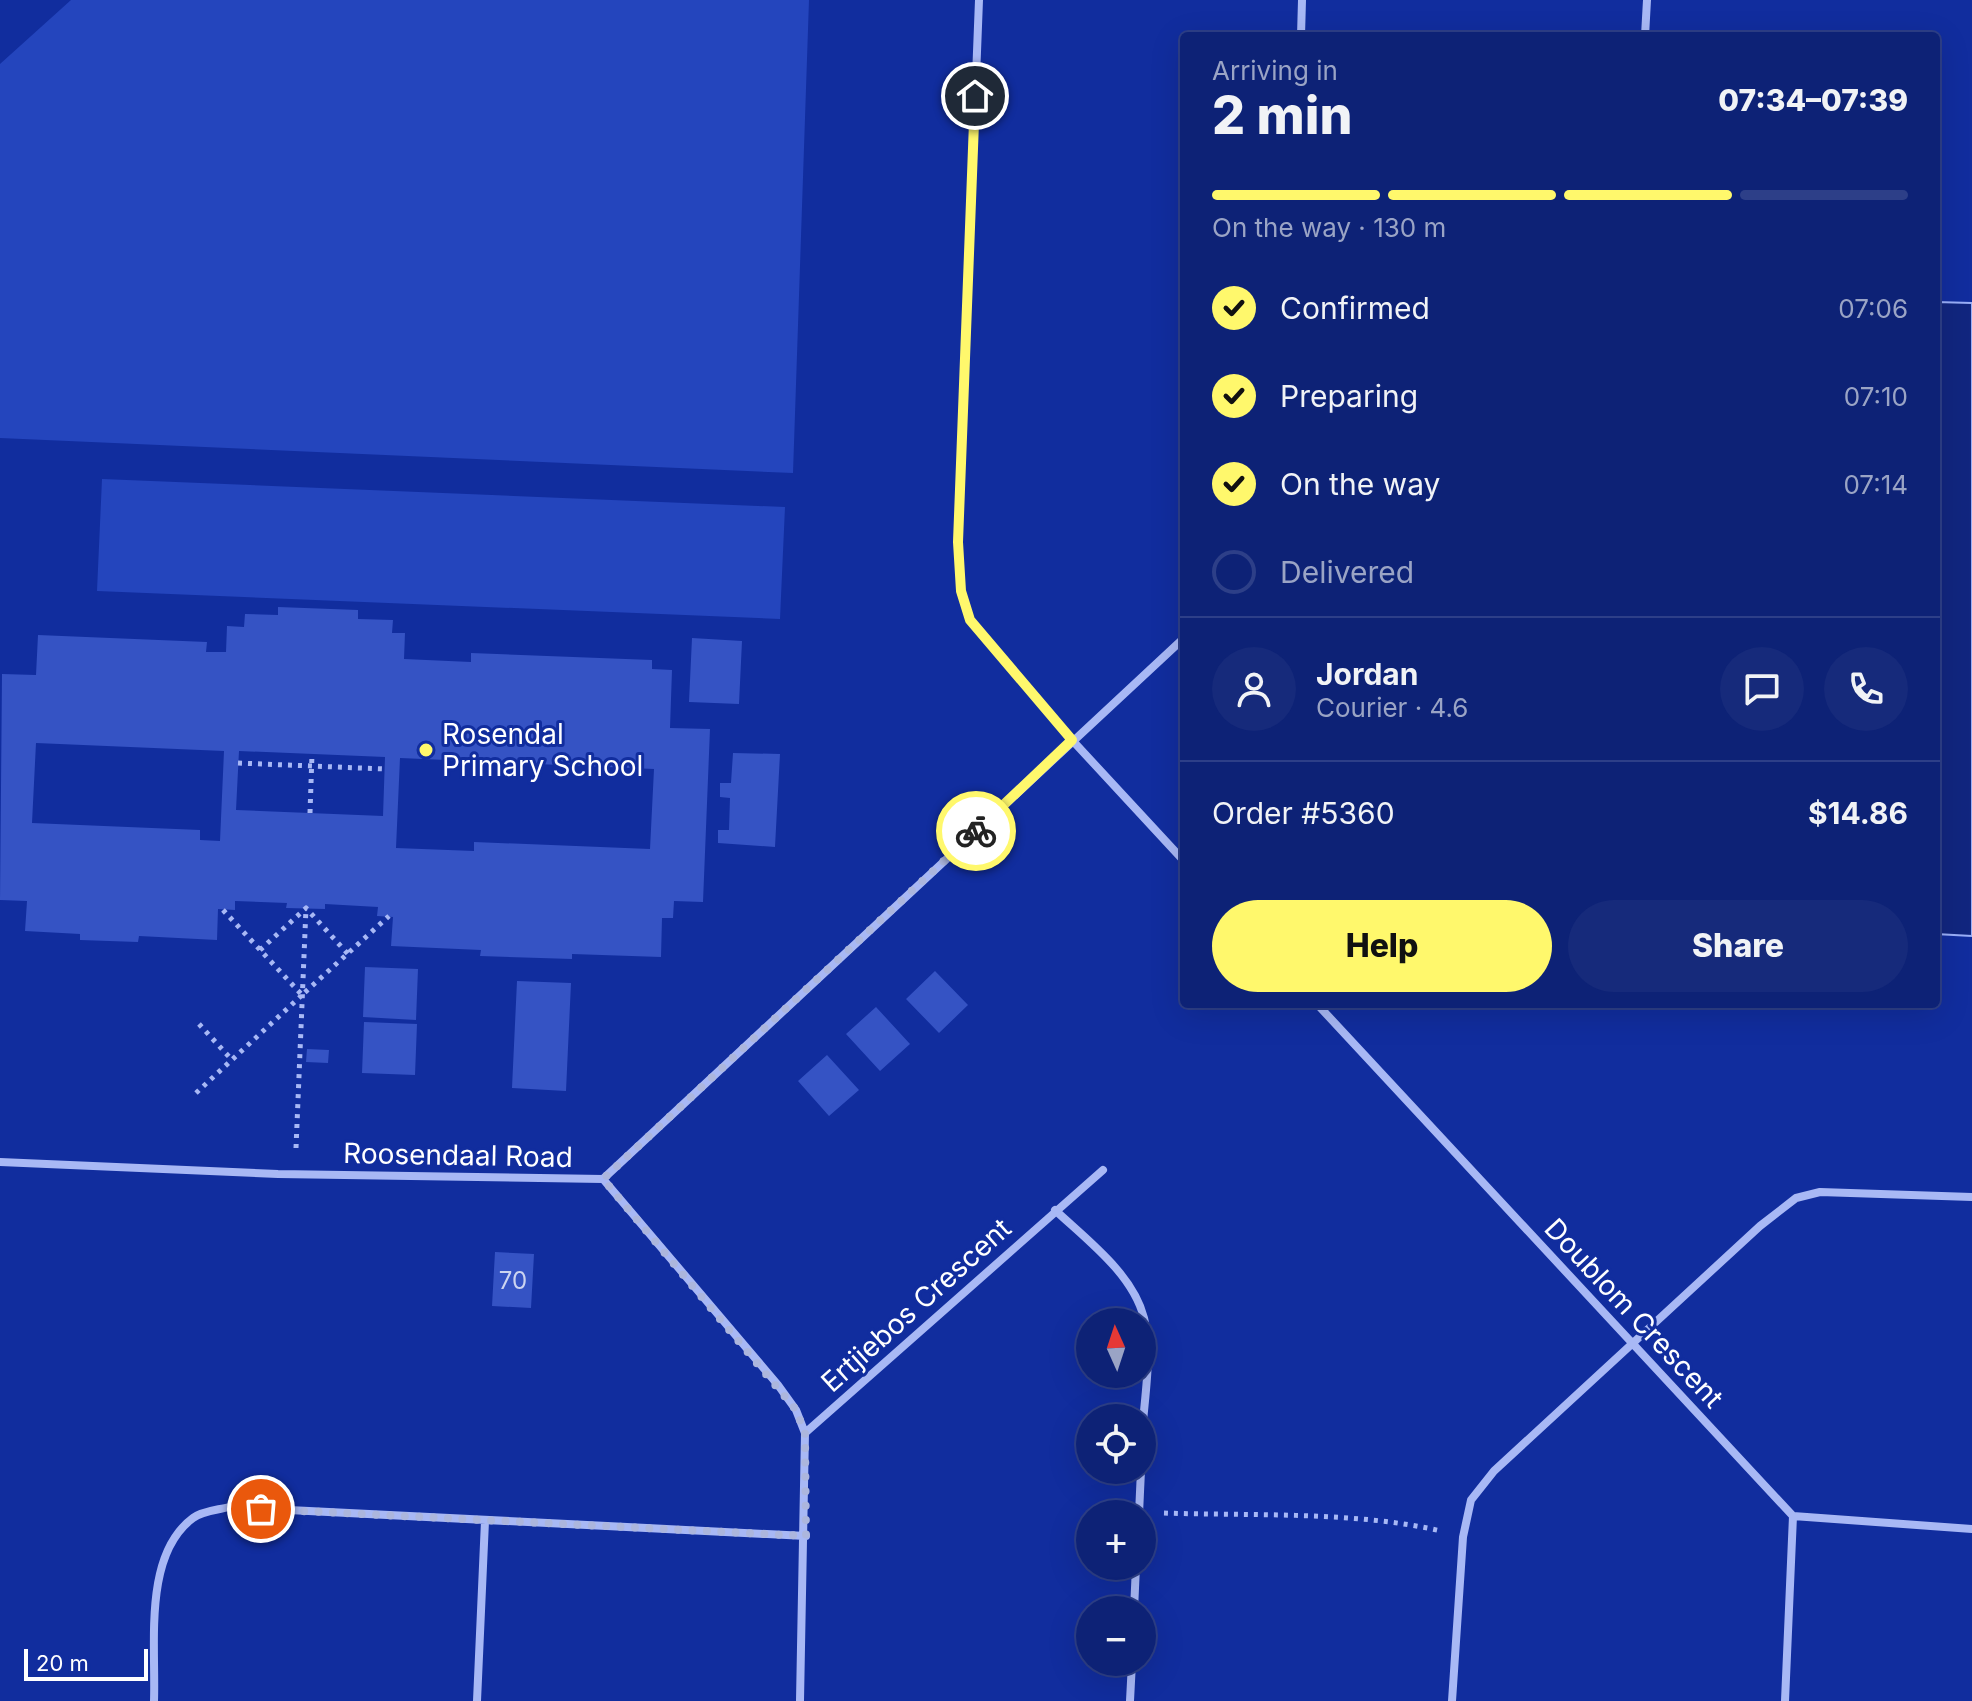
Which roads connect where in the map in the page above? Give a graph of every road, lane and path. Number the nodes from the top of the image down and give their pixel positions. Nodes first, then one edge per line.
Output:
1 (979, 0) edge
2 (1302, 0) edge
3 (1647, 0) edge
4 (1301, 32) edge
5 (1645, 32) edge
6 (1180, 642) edge
7 (1072, 740) junction
8 (312, 754) dead end
9 (238, 763) dead end
10 (312, 766) junction
11 (385, 769) dead end
12 (310, 813) dead end
13 (1180, 857) edge
14 (306, 908) junction
15 (223, 910) dead end
16 (389, 916) dead end
17 (260, 950) junction
18 (348, 954) junction
19 (302, 995) junction
20 (1321, 1008) edge
21 (199, 1024) dead end
22 (232, 1060) junction
23 (196, 1093) dead end
24 (296, 1148) dead end
25 (0, 1162) edge
26 (1103, 1170) dead end
27 (603, 1179) junction
28 (1972, 1197) edge
29 (1055, 1210) junction
30 (1633, 1345) junction
31 (1143, 1404) edge
32 (805, 1433) junction
33 (1156, 1514) edge
34 (1793, 1516) junction
35 (485, 1521) junction
36 (1972, 1529) edge
37 (806, 1536) junction
38 (1463, 1537) junction
39 (1131, 1676) edge
40 (154, 1701) edge
41 (477, 1701) edge
42 (800, 1701) edge
43 (1130, 1701) edge
44 (1452, 1701) edge
45 (1785, 1701) edge

1 - 7 street
2 - 4 street
3 - 5 street
6 - 7 street, Roosendaal Road
7 - 13 street
7 - 27 street, Roosendaal Road
8 - 10 path
9 - 10 path
10 - 11 path
10 - 12 path
14 - 17 path
14 - 18 path
14 - 19 path
15 - 17 path
16 - 18 path
17 - 19 path
18 - 19 path
19 - 22 path
19 - 24 path
20 - 30 street, Doublom Crescent
21 - 22 path
22 - 23 path
25 - 27 street, Roosendaal Road
26 - 29 street, Ertjiebos Crescent
27 - 32 street
28 - 30 street
29 - 31 street
29 - 32 street, Ertjiebos Crescent
30 - 34 street, Doublom Crescent
30 - 38 street
32 - 37 street
33 - 38 path
34 - 36 street
34 - 45 street
35 - 37 street
35 - 40 street
35 - 41 street
37 - 42 street
38 - 44 street
39 - 43 street

